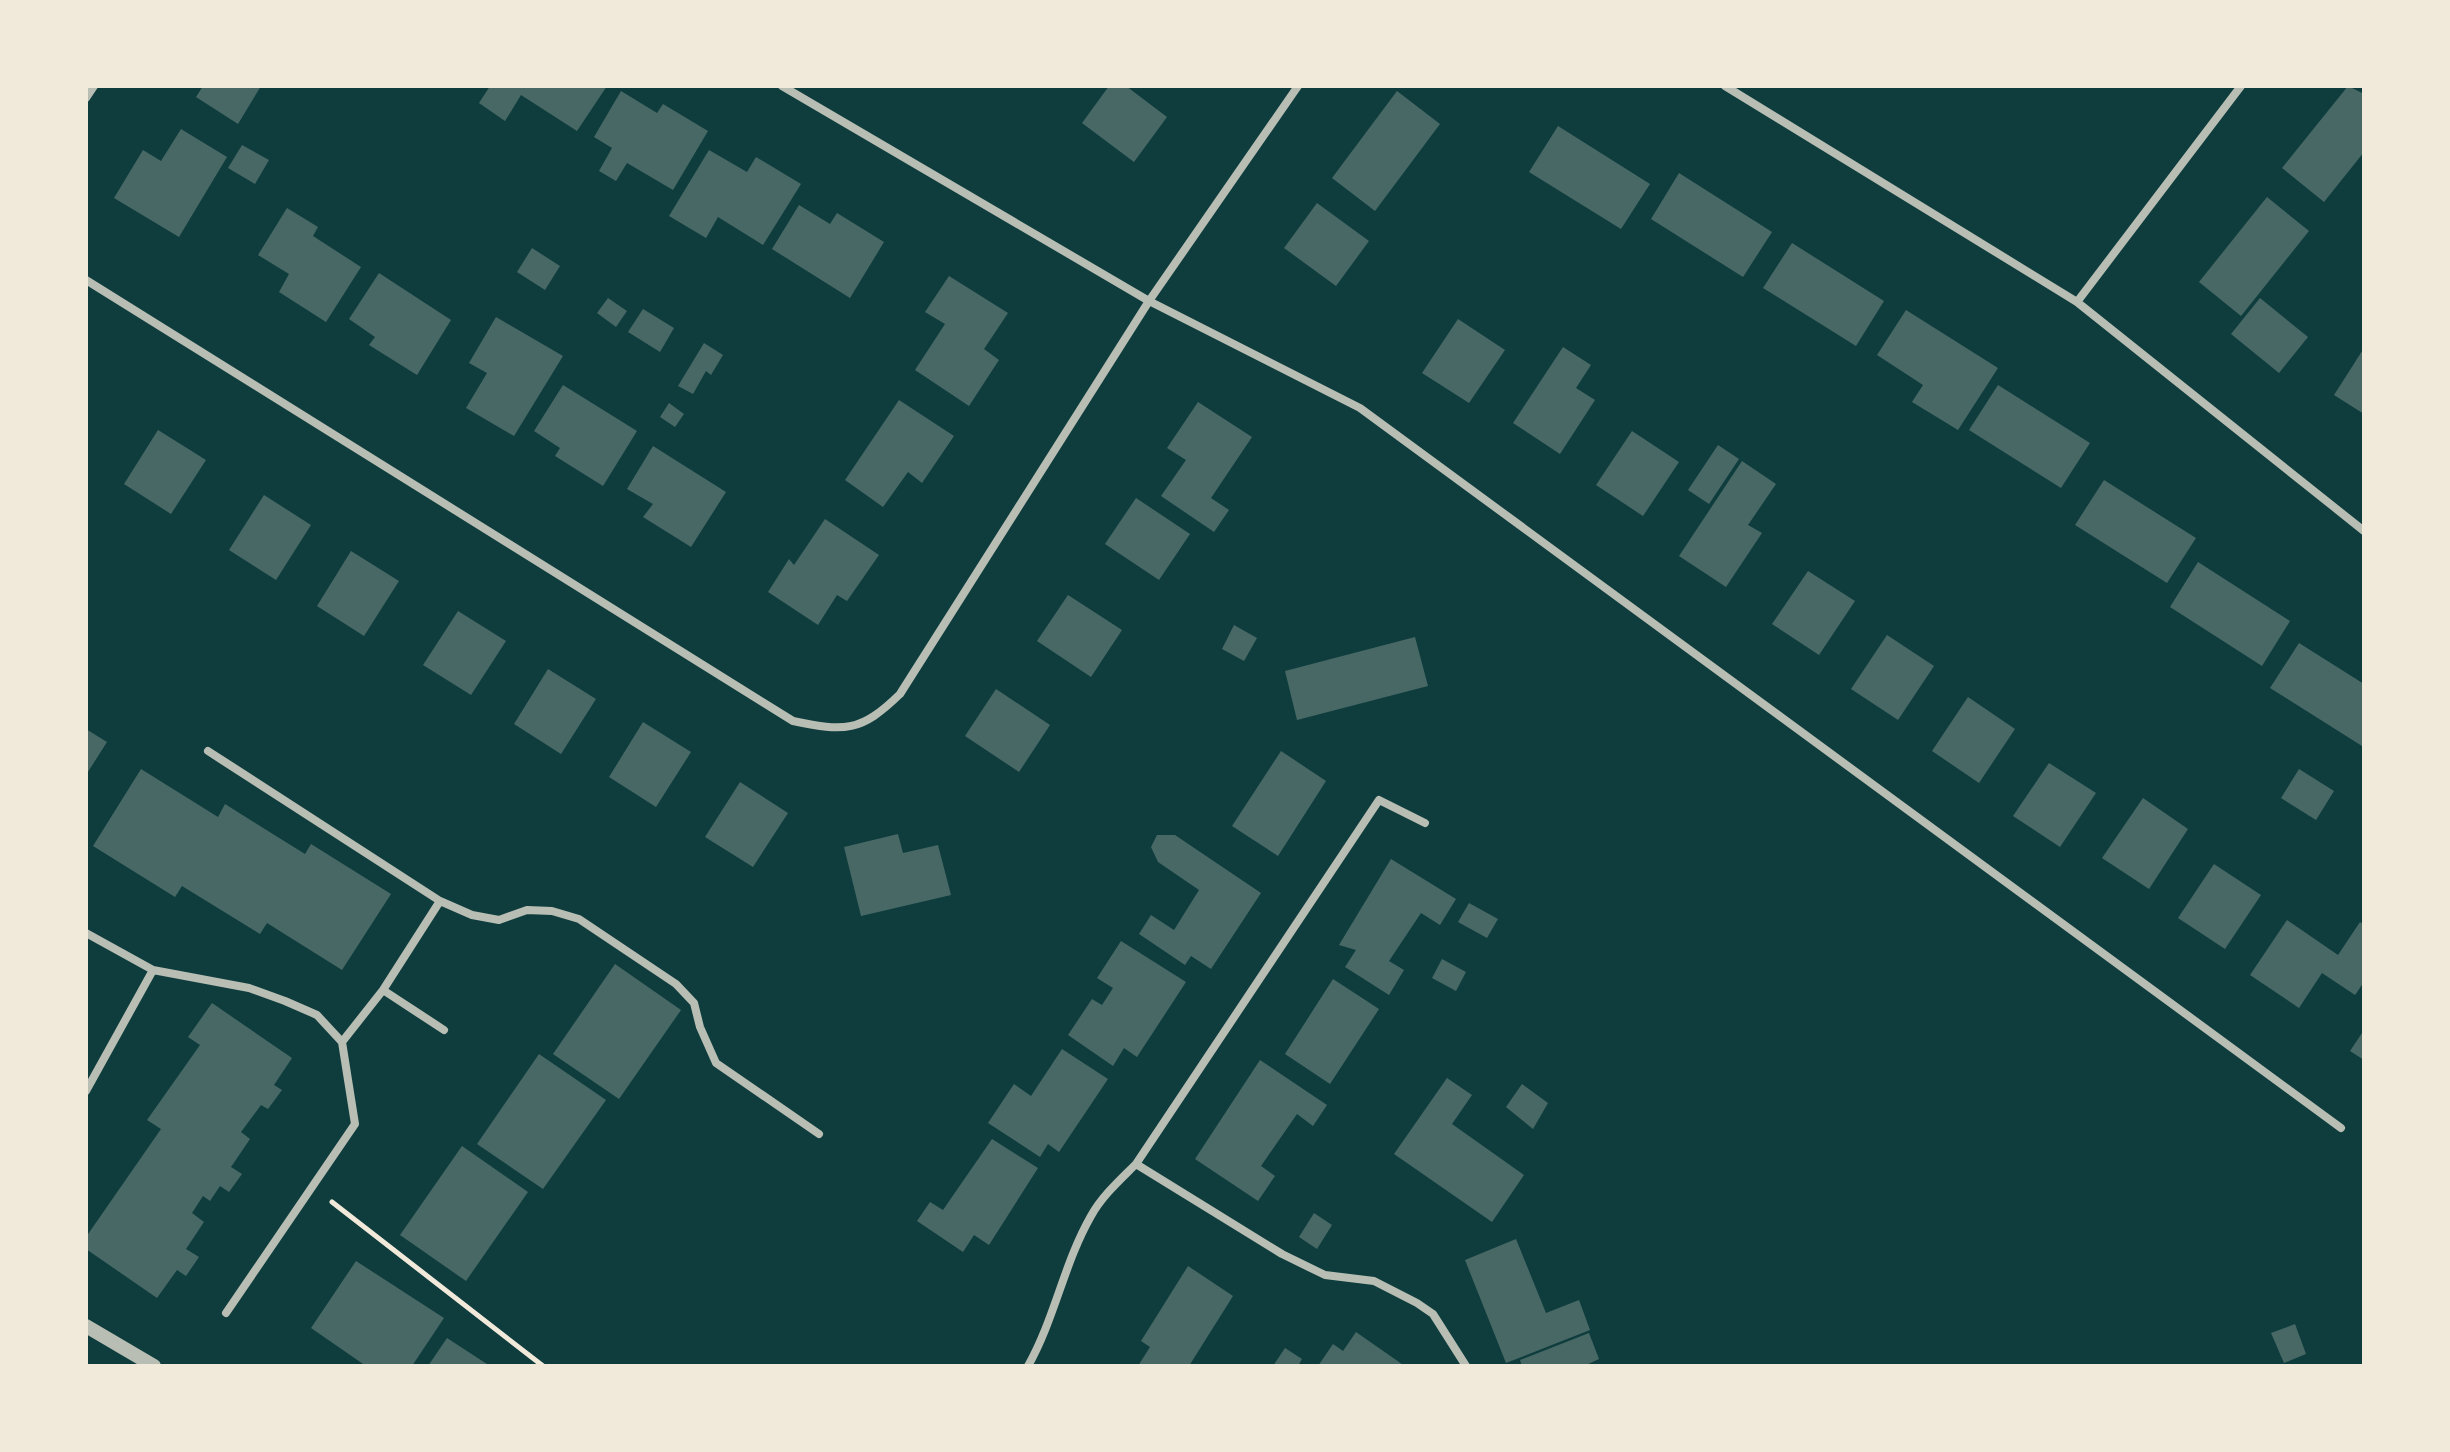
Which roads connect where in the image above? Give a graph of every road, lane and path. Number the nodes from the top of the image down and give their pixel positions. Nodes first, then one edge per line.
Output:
1 (94, 86) edge
2 (782, 86) edge
3 (1298, 86) edge
4 (1725, 86) edge
5 (2241, 86) edge
6 (86, 98) edge
7 (86, 280) edge
8 (1149, 301) junction
9 (2077, 302) junction
10 (2364, 531) edge
11 (208, 751) dead end
12 (1425, 823) dead end
13 (440, 901) junction
14 (86, 933) edge
15 (153, 970) junction
16 (383, 990) junction
17 (444, 1030) dead end
18 (342, 1042) junction
19 (86, 1091) edge
20 (2341, 1128) dead end
21 (819, 1134) dead end
22 (1136, 1164) junction
23 (312, 1186) junction
24 (226, 1313) dead end
25 (86, 1326) edge
26 (154, 1366) edge
27 (543, 1366) edge
28 (1028, 1366) edge
29 (1466, 1366) edge

1 - 6 street
2 - 8 street
3 - 8 street
4 - 9 street
5 - 9 street
7 - 8 street
8 - 20 street
9 - 10 street
11 - 13 street
12 - 22 street
13 - 16 street
13 - 21 street
14 - 15 street
15 - 18 street
15 - 19 street
16 - 17 street
16 - 18 street
18 - 23 street
22 - 28 street
22 - 29 street
23 - 24 street
23 - 27 path
25 - 26 street

